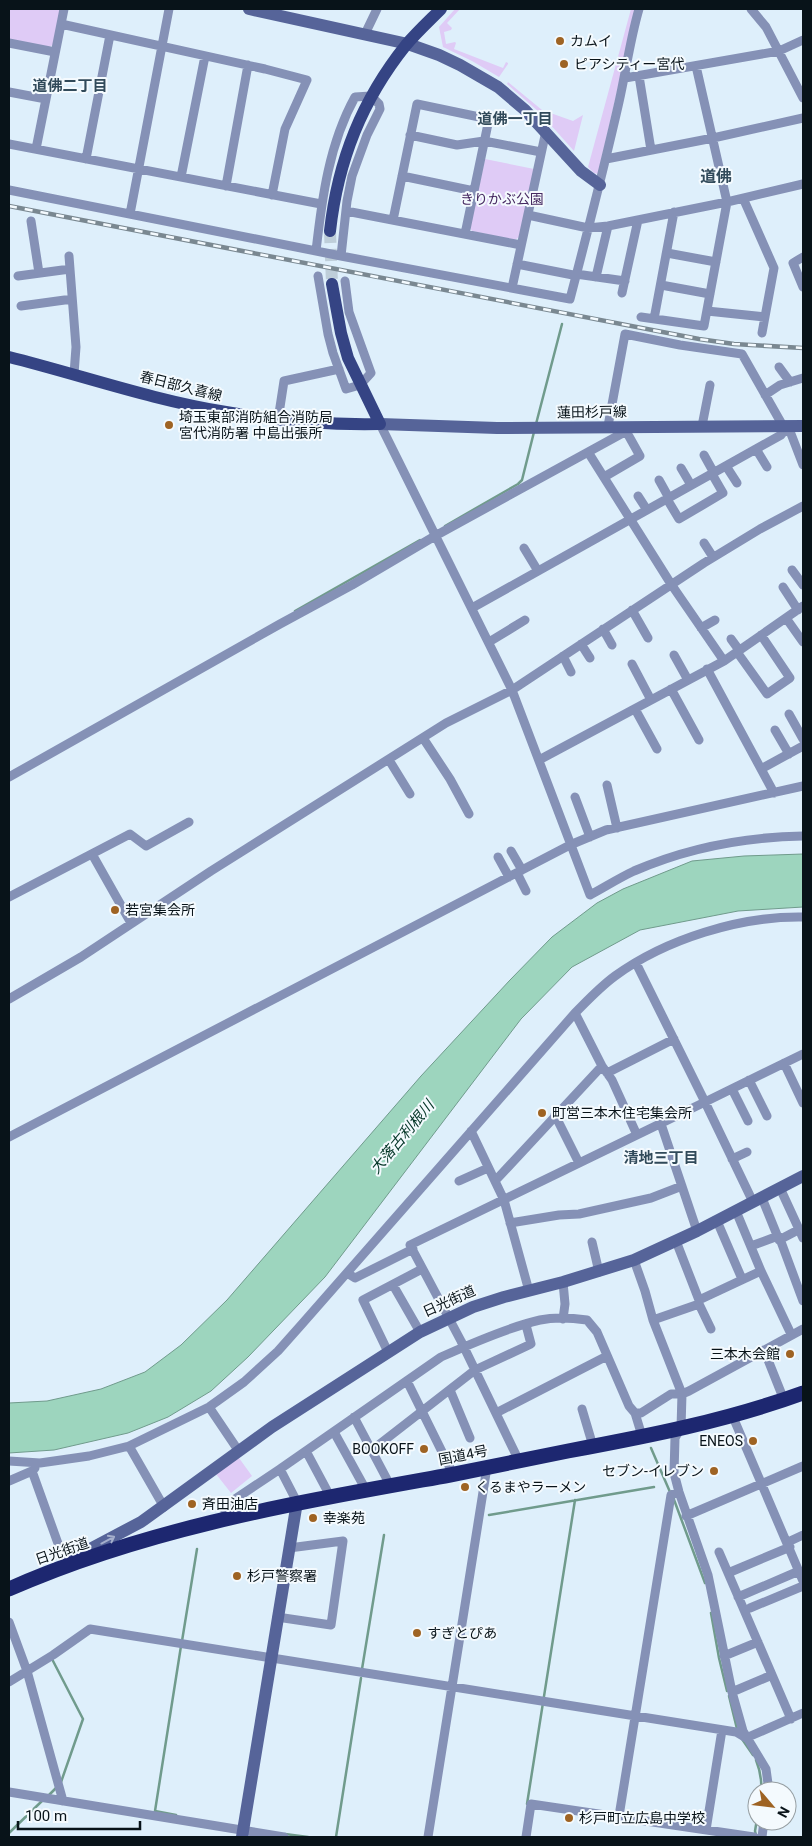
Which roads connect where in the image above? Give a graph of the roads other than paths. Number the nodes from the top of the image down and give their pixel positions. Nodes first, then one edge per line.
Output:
1 (64, 9) edge
2 (169, 9) edge
3 (249, 9) edge
4 (377, 9) edge
5 (441, 9) edge
6 (639, 9) edge
7 (751, 9) edge
8 (60, 24) junction
9 (365, 34) junction
10 (110, 35) junction
11 (803, 40) edge
12 (9, 43) edge
13 (408, 44) junction
14 (162, 46) junction
15 (779, 51) junction
16 (55, 52) junction
17 (204, 56) junction
18 (248, 65) junction
19 (696, 66) junction
20 (639, 76) junction
21 (625, 78) junction
22 (9, 92) edge
23 (371, 96) junction
24 (803, 98) edge
25 (46, 99) junction
26 (803, 118) edge
27 (546, 131) junction
28 (410, 135) junction
29 (713, 138) junction
30 (484, 141) junction
31 (9, 144) edge
32 (36, 149) junction
33 (651, 150) junction
34 (541, 152) junction
35 (86, 159) junction
36 (606, 159) junction
37 (139, 169) junction
38 (402, 176) junction
39 (181, 177) junction
40 (600, 184) junction
41 (803, 184) edge
42 (226, 186) junction
43 (9, 190) edge
44 (474, 191) junction
45 (272, 195) junction
46 (743, 198) junction
47 (727, 202) junction
48 (321, 204) junction
49 (346, 212) junction
50 (674, 212) junction
51 (130, 214) junction
52 (528, 216) junction
53 (392, 220) junction
54 (638, 220) junction
55 (31, 221) dead end
56 (608, 226) junction
57 (588, 228) junction
58 (330, 230) tunnel mouth
59 (465, 234) junction
60 (521, 245) junction
61 (316, 251) junction
62 (667, 253) junction
63 (69, 256) dead end
64 (341, 256) junction
65 (803, 258) edge
66 (716, 262) junction
67 (516, 264) junction
68 (70, 269) junction
69 (39, 273) junction
70 (576, 274) junction
71 (18, 276) dead end
72 (318, 276) dead end
73 (596, 277) junction
74 (625, 281) junction
75 (338, 283) tunnel mouth
76 (661, 285) junction
77 (803, 287) edge
78 (512, 288) junction
79 (622, 293) dead end
80 (710, 294) junction
81 (72, 299) junction
82 (21, 306) dead end
83 (706, 311) junction
84 (641, 317) dead end
85 (765, 317) junction
86 (654, 318) junction
87 (762, 333) dead end
88 (9, 357) edge
89 (779, 366) dead end
90 (339, 369) junction
91 (74, 374) junction
92 (803, 378) edge
93 (790, 382) junction
94 (710, 385) dead end
95 (360, 386) junction
96 (765, 394) junction
97 (278, 420) junction
98 (380, 424) junction
99 (608, 426) junction
100 (702, 426) junction
101 (785, 426) junction
102 (803, 426) edge
103 (630, 428) junction
104 (756, 449) junction
105 (588, 452) junction
106 (704, 455) dead end
107 (803, 464) edge
108 (726, 466) junction
109 (767, 467) dead end
110 (681, 468) dead end
111 (713, 473) junction
112 (604, 477) junction
113 (659, 480) dead end
114 (737, 483) dead end
115 (691, 485) junction
116 (638, 496) dead end
117 (668, 498) junction
118 (647, 510) junction
119 (801, 511) edge
120 (631, 519) junction
121 (435, 536) junction
122 (704, 543) dead end
123 (524, 548) dead end
124 (713, 557) junction
125 (792, 570) dead end
126 (538, 571) junction
127 (671, 584) junction
128 (803, 585) edge
129 (783, 587) dead end
130 (472, 608) junction
131 (801, 608) edge
132 (632, 610) junction
133 (786, 618) junction
134 (525, 620) dead end
135 (715, 620) dead end
136 (701, 628) junction
137 (603, 630) junction
138 (761, 635) junction
139 (648, 638) dead end
140 (731, 639) dead end
141 (489, 642) junction
142 (803, 642) edge
143 (581, 644) junction
144 (612, 645) dead end
145 (738, 651) junction
146 (674, 655) dead end
147 (563, 656) junction
148 (590, 658) dead end
149 (724, 661) junction
150 (632, 664) dead end
151 (707, 670) junction
152 (571, 672) dead end
153 (688, 680) junction
154 (671, 689) junction
155 (512, 690) junction
156 (651, 700) junction
157 (635, 708) junction
158 (789, 714) dead end
159 (775, 730) dead end
160 (423, 738) junction
161 (803, 739) edge
162 (699, 740) dead end
163 (803, 746) edge
164 (657, 749) dead end
165 (789, 754) junction
166 (389, 760) junction
167 (539, 760) junction
168 (761, 770) junction
169 (9, 777) edge
170 (607, 785) dead end
171 (803, 786) edge
172 (774, 793) junction
173 (410, 794) dead end
174 (575, 797) dead end
175 (469, 814) dead end
176 (188, 822) dead end
177 (617, 828) junction
178 (803, 836) edge
179 (590, 837) junction
180 (570, 845) junction
181 (511, 851) dead end
182 (92, 854) junction
183 (498, 857) dead end
184 (516, 873) junction
185 (526, 890) dead end
186 (9, 896) edge
187 (803, 917) edge
188 (132, 924) junction
189 (636, 963) junction
190 (9, 999) edge
191 (575, 1013) junction
192 (674, 1040) junction
193 (803, 1054) edge
194 (784, 1063) junction
195 (604, 1070) junction
196 (749, 1080) junction
197 (732, 1089) junction
198 (705, 1102) junction
199 (803, 1103) edge
200 (555, 1115) junction
201 (767, 1116) dead end
202 (748, 1121) dead end
203 (661, 1124) junction
204 (471, 1131) junction
205 (638, 1134) junction
206 (9, 1137) edge
207 (747, 1152) dead end
208 (732, 1159) junction
209 (579, 1163) junction
210 (488, 1168) junction
211 (803, 1176) edge
212 (495, 1180) junction
213 (459, 1181) dead end
214 (682, 1186) junction
215 (780, 1188) junction
216 (504, 1200) junction
217 (758, 1200) junction
218 (736, 1211) junction
219 (717, 1221) junction
220 (510, 1223) junction
221 (801, 1228) edge
222 (697, 1231) junction
223 (779, 1238) junction
224 (676, 1241) junction
225 (592, 1242) dead end
226 (751, 1246) junction
227 (413, 1249) junction
228 (634, 1260) junction
229 (422, 1269) junction
230 (761, 1270) junction
231 (599, 1272) junction
232 (348, 1273) junction
233 (742, 1279) junction
234 (563, 1282) junction
235 (394, 1285) junction
236 (529, 1291) junction
237 (803, 1301) edge
238 (699, 1302) junction
239 (448, 1318) junction
240 (563, 1319) junction
241 (653, 1320) junction
242 (526, 1325) junction
243 (711, 1329) dead end
244 (803, 1329) edge
245 (420, 1332) junction
246 (791, 1334) junction
247 (464, 1347) junction
248 (764, 1350) junction
249 (388, 1352) junction
250 (607, 1356) junction
251 (475, 1370) junction
252 (407, 1381) junction
253 (450, 1390) junction
254 (803, 1393) edge
255 (682, 1394) junction
256 (784, 1400) junction
257 (209, 1407) junction
258 (582, 1409) dead end
259 (422, 1412) junction
260 (496, 1413) junction
261 (635, 1414) junction
262 (733, 1416) junction
263 (354, 1417) junction
264 (681, 1428) junction
265 (334, 1432) junction
266 (642, 1436) junction
267 (470, 1438) dead end
268 (129, 1446) junction
269 (593, 1446) junction
270 (238, 1450) junction
271 (372, 1450) junction
272 (306, 1451) junction
273 (9, 1461) edge
274 (519, 1461) junction
275 (40, 1463) junction
276 (803, 1466) edge
277 (488, 1467) junction
278 (280, 1469) junction
279 (32, 1471) junction
280 (453, 1474) junction
281 (9, 1481) edge
282 (763, 1484) junction
283 (390, 1486) junction
284 (366, 1490) junction
285 (679, 1492) junction
286 (330, 1496) junction
287 (297, 1502) junction
288 (164, 1507) junction
289 (686, 1516) junction
290 (225, 1518) junction
291 (141, 1522) junction
292 (803, 1535) edge
293 (152, 1538) junction
294 (128, 1546) junction
295 (289, 1548) junction
296 (790, 1548) junction
297 (719, 1552) dead end
298 (803, 1552) edge
299 (65, 1563) junction
300 (50, 1571) junction
301 (800, 1571) junction
302 (728, 1573) junction
303 (803, 1581) edge
304 (803, 1586) edge
305 (9, 1589) edge
306 (738, 1597) junction
307 (750, 1608) dead end
308 (277, 1617) junction
309 (9, 1622) edge
310 (758, 1642) junction
311 (724, 1656) junction
312 (270, 1658) junction
313 (27, 1671) junction
314 (772, 1675) junction
315 (9, 1682) edge
316 (452, 1688) junction
317 (732, 1692) junction
318 (803, 1713) edge
319 (636, 1717) junction
320 (791, 1719) junction
321 (722, 1730) junction
322 (746, 1738) junction
323 (768, 1781) edge
324 (9, 1792) edge
325 (63, 1801) junction
326 (619, 1816) junction
327 (706, 1830) junction
328 (242, 1834) edge
329 (284, 1837) edge
330 (428, 1837) edge
331 (526, 1837) edge
332 (754, 1837) edge

1 - 8 street
2 - 14 street
3 - 9 main road
4 - 9 street
5 - 13 main road
6 - 21 street
7 - 15 street
8 - 10 street
8 - 16 street
9 - 13 main road
10 - 14 street
10 - 35 street
11 - 15 street
12 - 16 street
13 - 23 main road
13 - 27 main road
14 - 17 street
14 - 37 street
15 - 19 street
15 - 24 street
16 - 25 street
17 - 18 street
17 - 39 street
18 - 42 street
18 - 45 street
19 - 20 street
19 - 29 street
20 - 21 street
20 - 33 street
21 - 36 street
22 - 25 street
23 - 48 street
23 - 49 street
23 - 58 main road
25 - 32 street
26 - 29 street
27 - 34 street
27 - 40 main road
28 - 30 street
28 - 30 street
28 - 38 street
29 - 33 street
29 - 47 street
30 - 34 street
30 - 44 street
31 - 32 street
32 - 35 street
33 - 36 street
34 - 52 street
35 - 37 street
36 - 40 street
37 - 39 street
37 - 51 street
38 - 44 street
38 - 53 street
39 - 42 street
40 - 57 street
41 - 46 street
42 - 45 street
43 - 51 street
44 - 59 street
45 - 48 street
46 - 47 street
46 - 85 street
47 - 50 street
47 - 66 street
48 - 61 street
49 - 53 street
49 - 64 street
50 - 54 street
50 - 62 street
51 - 61 street
52 - 57 street
52 - 60 street
53 - 59 street
54 - 56 street
54 - 74 street
55 - 69 street
56 - 57 street
56 - 73 street
57 - 70 street
59 - 60 street
60 - 67 street
61 - 64 street
62 - 66 street
62 - 76 street
63 - 68 street
64 - 78 street
65 - 77 street
66 - 80 street
67 - 70 street
67 - 78 street
68 - 69 street
68 - 81 street
69 - 71 street
70 - 73 street
70 - 78 street
72 - 90 street
73 - 74 street
74 - 79 street
75 - 95 main road
76 - 80 street
76 - 86 street
80 - 83 street
81 - 82 street
81 - 91 street
83 - 85 street
83 - 86 street
84 - 86 street
85 - 87 street
88 - 91 main road, 春日部久喜線
89 - 93 street
90 - 95 street
90 - 97 street
91 - 97 main road, 春日部久喜線
92 - 93 street
93 - 96 street
94 - 100 street
95 - 98 main road
96 - 99 street
96 - 101 street
97 - 98 main road, 春日部久喜線
98 - 99 main road, 蓮田杉戸線
98 - 121 street
99 - 103 main road, 蓮田杉戸線
100 - 101 main road, 蓮田杉戸線
100 - 103 main road, 蓮田杉戸線
101 - 102 main road, 蓮田杉戸線
101 - 104 street
101 - 107 street
103 - 105 street
103 - 112 street
104 - 108 street
104 - 109 street
105 - 112 street
105 - 121 street
106 - 111 street
108 - 111 street
108 - 114 street
110 - 115 street
111 - 115 street
111 - 117 street
112 - 120 street
113 - 117 street
115 - 117 street
116 - 118 street
117 - 118 street
118 - 120 street
119 - 124 street
120 - 126 street
120 - 127 street
121 - 130 street
121 - 169 street
122 - 124 street
123 - 126 street
124 - 127 street
125 - 128 street
126 - 130 street
127 - 132 street
127 - 136 street
129 - 131 street
130 - 141 street
131 - 133 street
132 - 137 street
132 - 139 street
133 - 138 street
133 - 142 street
134 - 141 street
135 - 136 street
136 - 149 street
137 - 143 street
137 - 144 street
138 - 145 street
138 - 145 street
140 - 145 street
141 - 155 street
143 - 147 street
143 - 148 street
145 - 149 street
146 - 153 street
147 - 152 street
147 - 155 street
149 - 151 street
150 - 156 street
151 - 153 street
151 - 168 street
153 - 154 street
154 - 156 street
154 - 162 street
155 - 160 street
155 - 167 street
156 - 157 street
157 - 164 street
157 - 167 street
158 - 161 street
159 - 165 street
160 - 166 street
160 - 175 street
163 - 165 street
165 - 168 street
166 - 173 street
166 - 188 street
167 - 180 street
168 - 172 street
170 - 177 street
171 - 172 street
172 - 177 street
174 - 179 street
176 - 182 street
177 - 179 street
178 - 180 street
179 - 180 street
180 - 184 street
181 - 184 street
182 - 186 street
182 - 188 street
183 - 184 street
184 - 185 street
184 - 206 street
187 - 189 street
188 - 190 street
189 - 191 street
189 - 192 street
191 - 195 street
191 - 204 street
192 - 195 street
192 - 198 street
193 - 194 street
194 - 196 street
194 - 199 street
195 - 200 street
195 - 205 street
196 - 197 street
196 - 201 street
197 - 198 street
197 - 202 street
198 - 203 street
198 - 208 street
200 - 209 street
200 - 212 street
203 - 205 street
203 - 214 street
204 - 210 street
204 - 232 street
205 - 209 street
207 - 208 street
208 - 217 street
209 - 216 street
210 - 212 street
210 - 213 street
211 - 215 main road, 日光街道
212 - 216 street
214 - 220 street
214 - 222 street
215 - 217 main road, 日光街道
215 - 221 street
216 - 220 street
216 - 227 street
217 - 218 main road, 日光街道
217 - 223 street
218 - 219 main road, 日光街道
218 - 226 street
219 - 222 main road, 日光街道
219 - 233 street
220 - 236 street
221 - 223 street
222 - 224 main road, 日光街道
223 - 226 street
223 - 237 street
224 - 228 main road, 日光街道
224 - 238 street
225 - 231 street
226 - 230 street
227 - 229 street
227 - 232 street
228 - 231 main road, 日光街道
228 - 241 street
229 - 235 street
229 - 239 street
230 - 233 street
230 - 246 street
231 - 234 main road, 日光街道
232 - 257 street
233 - 238 street
234 - 236 main road, 日光街道
234 - 240 street
235 - 245 street
235 - 249 street
236 - 239 main road, 日光街道
238 - 241 street
238 - 243 street
239 - 245 main road, 日光街道
239 - 247 street
240 - 242 street
240 - 250 street
241 - 255 street
242 - 247 street
242 - 251 street
244 - 246 street
245 - 249 main road, 日光街道
246 - 248 street
247 - 251 street
247 - 252 street
248 - 255 street
248 - 256 street
249 - 270 main road, 日光街道
250 - 260 street
250 - 261 street
251 - 253 street
251 - 260 street
252 - 259 street
252 - 263 street
253 - 259 street
253 - 267 street
254 - 256 highway, 国道4号
255 - 261 street
255 - 264 street
256 - 262 highway, 国道4号
257 - 268 street
257 - 270 street
258 - 269 street
259 - 271 street
259 - 280 street
260 - 274 street
261 - 266 street
262 - 264 highway, 国道4号
262 - 282 street
263 - 265 street
263 - 271 street
264 - 266 highway, 国道4号
264 - 285 street
265 - 272 street
265 - 284 street
266 - 269 highway, 国道4号
268 - 275 street
268 - 288 street
269 - 274 highway, 国道4号
270 - 288 main road, 日光街道
271 - 283 street
272 - 278 street
272 - 286 street
273 - 275 street
274 - 277 highway, 国道4号
275 - 279 street
276 - 282 street
277 - 280 highway, 国道4号
277 - 316 street
278 - 287 street
278 - 290 street
279 - 281 street
279 - 299 street
280 - 283 highway, 国道4号
282 - 289 street
282 - 296 street
283 - 284 highway, 国道4号
284 - 286 highway, 国道4号
285 - 289 street
285 - 319 street
286 - 287 highway, 国道4号
287 - 290 highway, 国道4号
287 - 295 main road
288 - 291 main road, 日光街道
289 - 311 street
290 - 293 highway, 国道4号
291 - 293 main road
291 - 294 main road
299 -> 291 main road, 日光街道
292 - 296 street
293 - 294 highway, 国道4号
294 - 300 highway, 日光街道
295 - 308 main road
295 - 308 street
296 - 298 street
296 - 301 street
296 - 302 street
297 - 302 street
299 - 300 main road, 日光街道
300 - 305 highway, 日光街道
301 - 303 street
301 - 306 street
302 - 306 street
304 - 307 street
306 - 310 street
308 - 312 main road
309 - 313 street
310 - 311 street
310 - 314 street
311 - 317 street
312 - 313 street
312 - 316 street
312 - 328 main road
313 - 315 street
313 - 325 street
314 - 317 street
314 - 320 street
316 - 319 street
316 - 330 street
317 - 322 street
318 - 320 street
319 - 321 street
319 - 326 street
320 - 322 street
321 - 322 street
321 - 327 street
322 - 323 street
324 - 325 street
325 - 328 street
326 - 327 street
326 - 331 street
327 - 332 street
328 - 329 street

